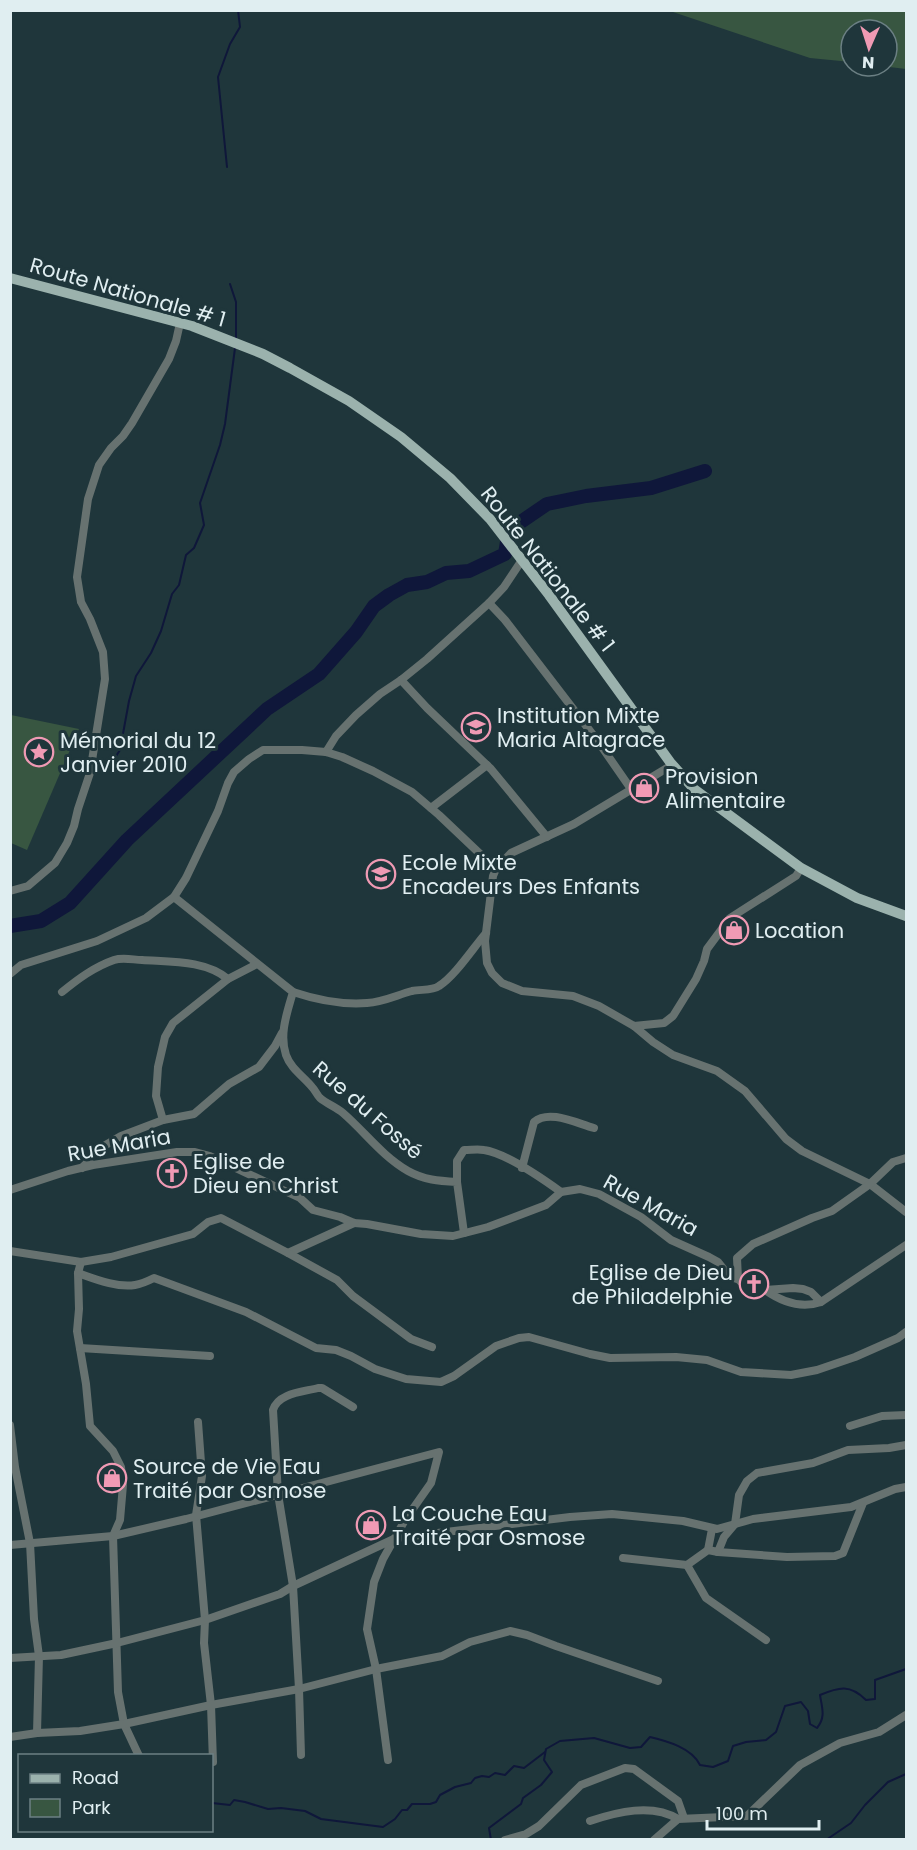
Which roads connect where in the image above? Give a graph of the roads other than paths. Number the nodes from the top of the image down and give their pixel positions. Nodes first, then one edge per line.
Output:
1 (10, 278) edge
2 (180, 323) junction
3 (522, 560) junction
4 (489, 603) junction
5 (401, 680) junction
6 (326, 752) junction
7 (487, 765) junction
8 (672, 765) junction
9 (631, 789) junction
10 (431, 808) junction
11 (547, 837) junction
12 (801, 868) junction
13 (496, 869) junction
14 (10, 891) edge
15 (174, 897) junction
16 (906, 916) edge
17 (486, 933) junction
18 (257, 964) junction
19 (10, 974) edge
20 (228, 979) junction
21 (62, 992) dead end
22 (293, 992) junction
23 (634, 1026) junction
24 (284, 1030) junction
25 (163, 1120) junction
26 (594, 1128) dead end
27 (906, 1158) edge
28 (82, 1168) junction
29 (522, 1168) junction
30 (457, 1182) junction
31 (870, 1184) junction
32 (10, 1190) edge
33 (561, 1192) junction
34 (906, 1212) edge
35 (354, 1223) junction
36 (464, 1233) junction
37 (906, 1245) edge
38 (10, 1251) edge
39 (288, 1253) junction
40 (81, 1262) junction
41 (78, 1274) junction
42 (738, 1279) junction
43 (765, 1290) junction
44 (821, 1302) junction
45 (906, 1332) edge
46 (432, 1347) dead end
47 (80, 1348) junction
48 (210, 1356) dead end
49 (353, 1407) dead end
50 (906, 1415) edge
51 (198, 1422) dead end
52 (10, 1425) edge
53 (850, 1426) dead end
54 (906, 1445) edge
55 (906, 1487) edge
56 (278, 1494) junction
57 (863, 1503) junction
58 (195, 1515) junction
59 (735, 1524) junction
60 (712, 1528) junction
61 (113, 1536) junction
62 (396, 1538) junction
63 (30, 1543) junction
64 (10, 1545) edge
65 (708, 1550) junction
66 (718, 1552) junction
67 (623, 1558) dead end
68 (687, 1565) junction
69 (294, 1586) junction
70 (205, 1620) junction
71 (766, 1640) dead end
72 (117, 1643) junction
73 (39, 1656) junction
74 (10, 1658) edge
75 (376, 1669) junction
76 (658, 1681) dead end
77 (299, 1689) junction
78 (211, 1705) junction
79 (906, 1715) edge
80 (124, 1724) junction
81 (37, 1733) junction
82 (10, 1737) edge
83 (139, 1754) edge
84 (213, 1754) edge
85 (301, 1755) dead end
86 (388, 1760) dead end
87 (681, 1819) junction
88 (590, 1821) dead end
89 (505, 1839) edge
90 (654, 1839) edge

1 - 2 main road, Route Nationale # 1
2 - 3 main road, Route Nationale # 1
2 - 14 street
3 - 4 street
3 - 8 main road, Route Nationale # 1
4 - 5 street
4 - 9 street
5 - 6 street
5 - 7 street
6 - 10 street
6 - 15 street
7 - 10 street
7 - 11 street
8 - 9 street
8 - 12 main road, Route Nationale # 1
9 - 11 street
10 - 13 street
11 - 13 street
12 - 16 main road, Route Nationale # 1
12 - 23 street
13 - 17 street
15 - 18 street
15 - 19 street
17 - 22 street
17 - 23 street
18 - 20 street
18 - 22 street
20 - 21 street
20 - 25 street
22 - 24 street, Rue du Fossé
23 - 31 street
24 - 25 street
24 - 30 street, Rue du Fossé
25 - 28 street
26 - 29 street
27 - 31 street
28 - 32 street, Rue Maria
28 - 35 street, Rue Maria
29 - 30 street
29 - 33 street
30 - 36 street
31 - 34 street
31 - 42 street
33 - 36 street, Rue Maria
33 - 42 street, Rue Maria
35 - 36 street, Rue Maria
35 - 39 street
37 - 44 street
38 - 40 street
39 - 40 street
39 - 46 street
40 - 41 street
41 - 45 street
41 - 47 street
42 - 43 street, Rue Maria
43 - 44 street
43 - 44 street, Rue Maria
47 - 48 street
47 - 61 street
49 - 56 street
50 - 53 street
51 - 58 street
52 - 63 street
54 - 59 street
55 - 57 street
56 - 58 street
56 - 62 street
56 - 69 street
57 - 59 street
57 - 66 street
58 - 61 street
58 - 70 street
59 - 60 street
59 - 66 street
60 - 62 street
60 - 65 street
61 - 63 street
61 - 72 street
62 - 69 street
62 - 75 street
63 - 64 street
63 - 73 street
65 - 66 street
65 - 68 street
67 - 68 street
68 - 71 street
69 - 70 street
69 - 77 street
70 - 72 street
70 - 78 street
72 - 73 street
72 - 80 street
73 - 74 street
73 - 81 street
75 - 76 street
75 - 77 street
75 - 86 street
77 - 78 street
77 - 85 street
78 - 80 street
78 - 84 street
79 - 87 street
80 - 81 street
80 - 83 street
81 - 82 street
87 - 88 street
87 - 89 street
87 - 90 street

